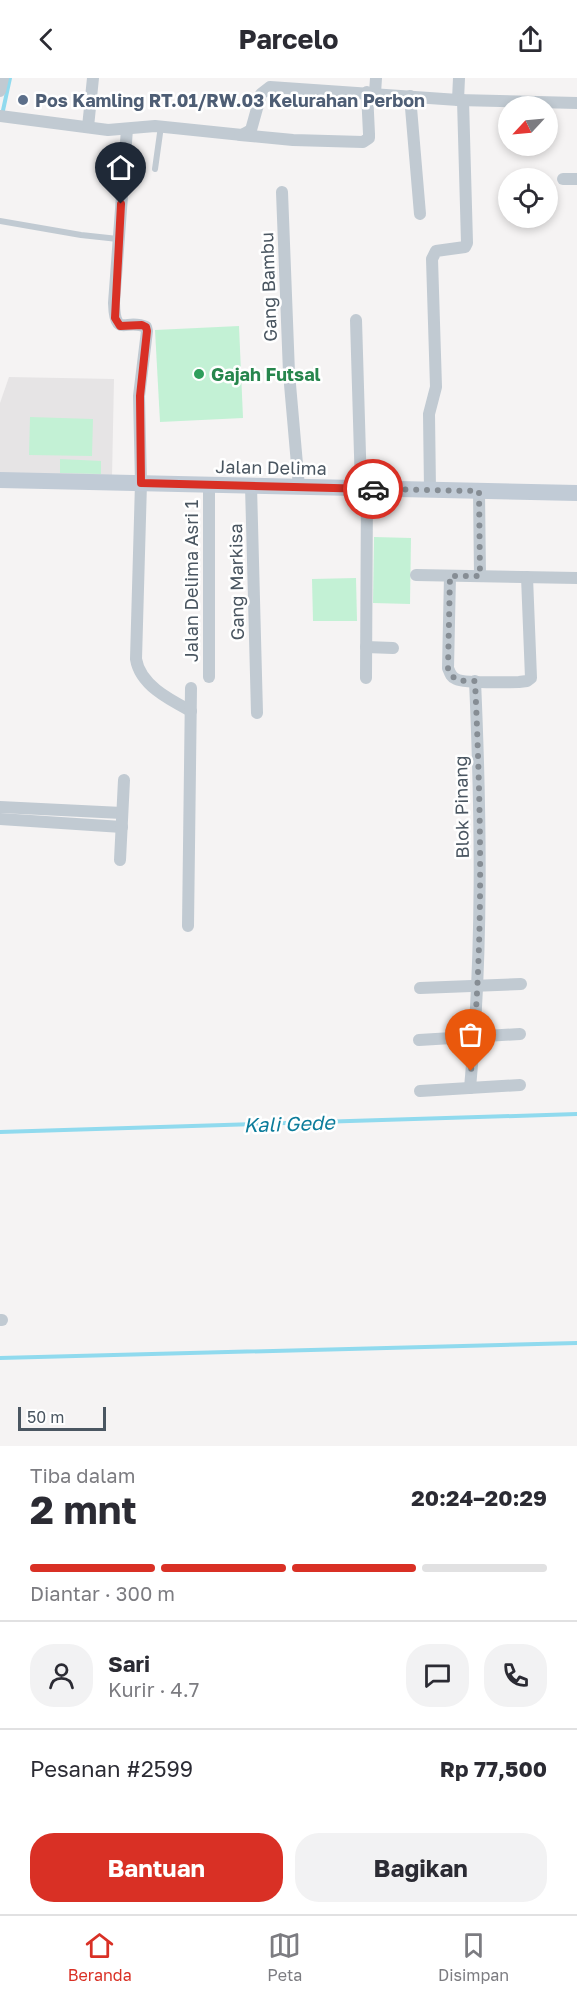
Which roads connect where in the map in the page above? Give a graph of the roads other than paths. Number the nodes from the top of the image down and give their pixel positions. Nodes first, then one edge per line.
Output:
1 (3, 78) edge
2 (93, 78) edge
3 (376, 78) edge
4 (459, 78) edge
5 (0, 91) edge
6 (371, 93) junction
7 (410, 96) junction
8 (461, 100) junction
9 (577, 103) edge
10 (3, 117) edge
11 (161, 126) junction
12 (88, 127) junction
13 (127, 129) junction
14 (240, 135) junction
15 (155, 169) dead end
16 (563, 179) dead end
17 (577, 179) edge
18 (282, 192) dead end
19 (420, 214) dead end
20 (0, 221) edge
21 (118, 239) junction
22 (356, 320) dead end
23 (0, 480) edge
24 (141, 483) junction
25 (209, 485) junction
26 (251, 486) junction
27 (299, 487) junction
28 (364, 488) junction
29 (430, 490) junction
30 (479, 491) junction
31 (577, 493) edge
32 (416, 575) dead end
33 (450, 576) junction
34 (480, 576) junction
35 (527, 577) junction
36 (577, 578) edge
37 (366, 647) junction
38 (393, 648) dead end
39 (210, 677) dead end
40 (366, 678) dead end
41 (475, 681) junction
42 (191, 688) dead end
43 (190, 711) junction
44 (257, 712) dead end
45 (124, 780) dead end
46 (122, 813) junction
47 (6, 814) edge
48 (122, 827) junction
49 (120, 860) dead end
50 (188, 926) dead end
51 (521, 984) dead end
52 (477, 986) junction
53 (420, 988) dead end
54 (520, 1034) dead end
55 (475, 1036) junction
56 (419, 1040) dead end
57 (520, 1085) dead end
58 (470, 1088) junction
59 (420, 1091) dead end

1 - 5 street
2 - 12 street
3 - 6 street
4 - 8 street
6 - 7 street
6 - 14 street
6 - 14 street
7 - 8 street
7 - 19 street
8 - 9 street
8 - 29 street
10 - 12 street
11 - 13 street
11 - 14 street
11 - 15 lane
12 - 13 street
13 - 21 street
16 - 17 street
18 - 27 street, Gang Bambu
20 - 21 lane
21 - 24 street
22 - 28 street
23 - 24 street, Jalan Delima
24 - 25 street, Jalan Delima
24 - 43 street
25 - 26 street, Jalan Delima
25 - 39 street, Jalan Delima Asri 1
26 - 27 street, Jalan Delima
26 - 44 street, Gang Markisa
27 - 28 street, Jalan Delima
28 - 29 street, Jalan Delima
28 - 37 street
29 - 30 street, Jalan Delima
30 - 31 street, Jalan Delima
30 - 34 street
32 - 33 street
33 - 34 street
33 - 41 street
34 - 35 street
35 - 36 street
35 - 41 street
37 - 38 street
37 - 40 street
41 - 52 street, Blok Pinang
42 - 43 street
43 - 50 street
45 - 46 street
46 - 47 street
46 - 48 street
47 - 48 street
48 - 49 street
51 - 52 street
52 - 53 street
52 - 55 street, Blok Pinang
54 - 55 street
55 - 56 street
55 - 58 street, Blok Pinang
57 - 58 street
58 - 59 street

